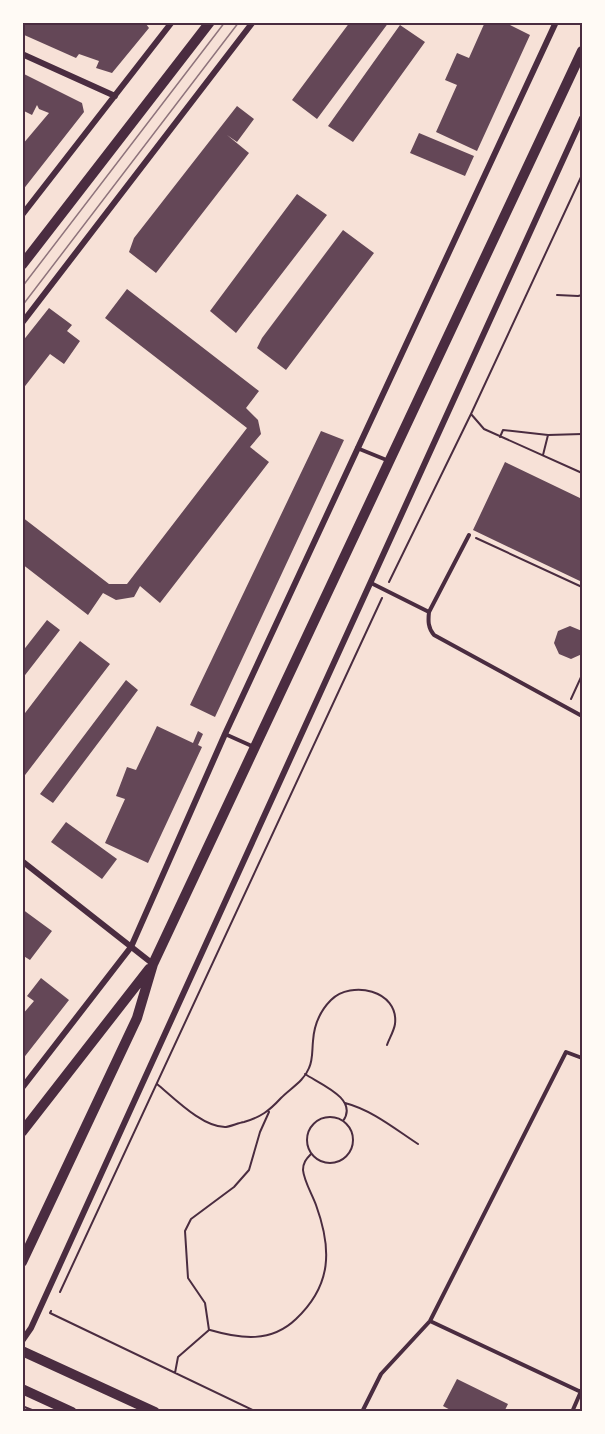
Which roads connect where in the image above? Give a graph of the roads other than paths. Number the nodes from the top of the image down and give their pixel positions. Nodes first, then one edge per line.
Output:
1 (172, 22) edge
2 (210, 22) edge
3 (253, 22) edge
4 (556, 22) edge
5 (582, 51) edge
6 (22, 54) edge
7 (115, 96) junction
8 (582, 118) edge
9 (22, 215) edge
10 (22, 265) edge
11 (22, 323) edge
12 (356, 448) junction
13 (390, 462) junction
14 (469, 535) road end
15 (371, 582) junction
16 (429, 612) junction
17 (582, 716) edge
18 (225, 734) junction
19 (255, 747) junction
20 (22, 861) edge
21 (131, 947) junction
22 (153, 964) junction
23 (582, 1058) edge
24 (22, 1088) edge
25 (22, 1132) edge
26 (22, 1262) edge
27 (430, 1321) junction
28 (22, 1341) edge
29 (22, 1351) edge
30 (22, 1389) edge
31 (582, 1391) edge
32 (72, 1412) edge
33 (155, 1412) edge
34 (362, 1412) edge
35 (572, 1412) edge

1 - 7 street
2 - 10 main road
3 - 11 street
4 - 12 street
5 - 13 main road
6 - 7 street
7 - 9 street
8 - 15 street
12 - 13 lane
12 - 18 street
13 - 19 main road
14 - 16 lane
15 - 16 lane
15 - 28 street
16 - 17 lane
18 - 19 lane
18 - 21 street
19 - 22 main road
20 - 21 street
21 - 22 street
21 - 24 street
22 - 25 main road
22 - 26 main road
23 - 27 lane
27 - 31 lane
27 - 34 lane
29 - 33 main road
30 - 32 main road
31 - 35 lane

